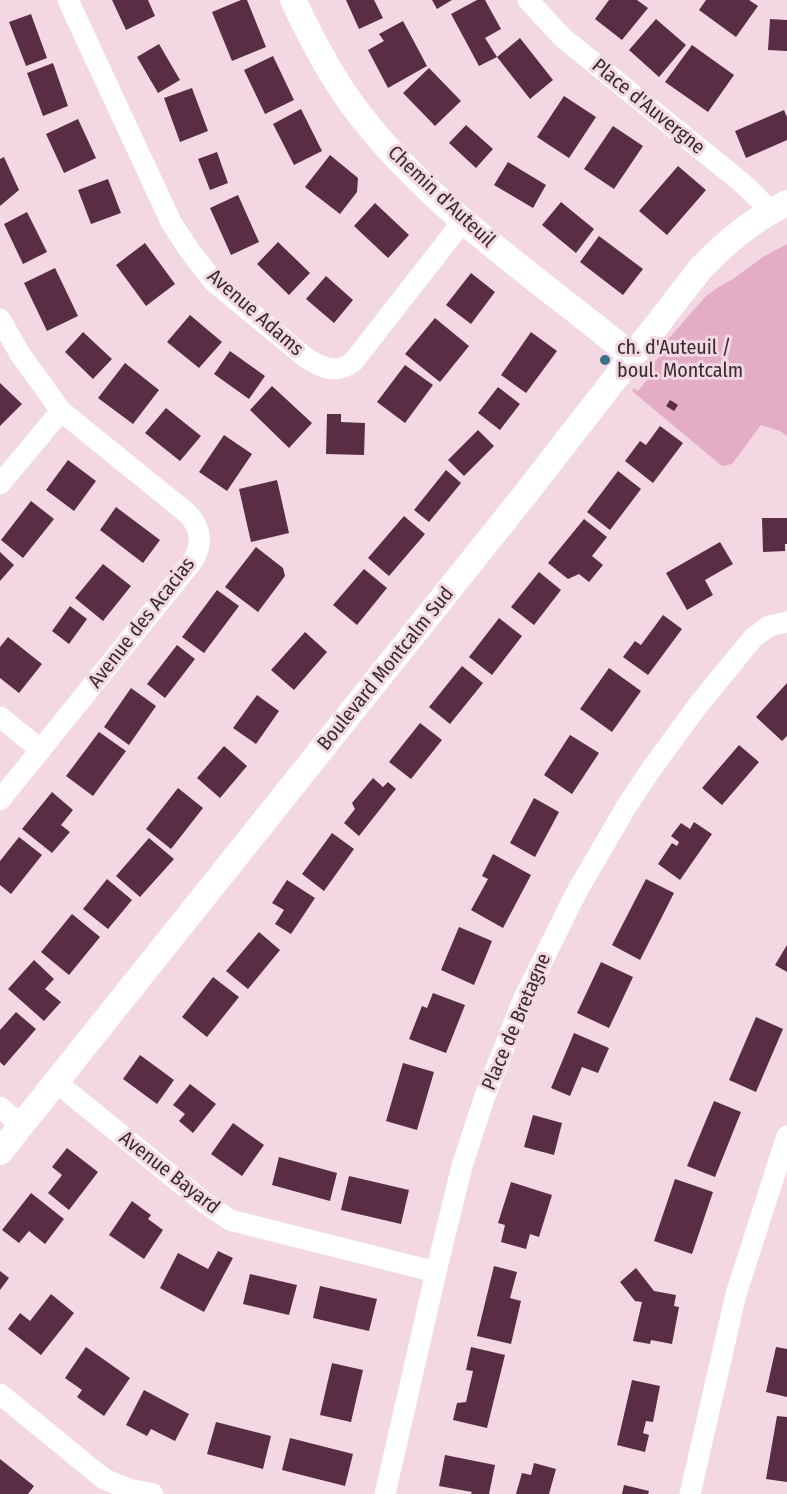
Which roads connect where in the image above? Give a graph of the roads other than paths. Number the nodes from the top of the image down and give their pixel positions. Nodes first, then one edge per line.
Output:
1 (68, 0) edge
2 (293, 0) edge
3 (528, 0) edge
4 (778, 208) edge
5 (463, 221) junction
6 (0, 319) edge
7 (632, 356) junction
8 (61, 411) junction
9 (0, 484) edge
10 (787, 622) edge
11 (0, 717) edge
12 (41, 750) junction
13 (0, 800) edge
14 (56, 1082) junction
15 (0, 1107) edge
16 (21, 1125) junction
17 (787, 1136) edge
18 (0, 1152) edge
19 (436, 1272) junction
20 (0, 1394) edge
21 (148, 1494) edge
22 (385, 1494) edge
23 (690, 1494) edge

1 - 5 street, Avenue Adams
2 - 5 street, Chemin d'Auteuil
3 - 4 street, Place d'Auvergne
4 - 7 street, Boulevard Montcalm Sud
5 - 7 street, Chemin d'Auteuil
6 - 8 street, Avenue des Acacias
7 - 14 street, Boulevard Montcalm Sud
8 - 9 street
8 - 12 street, Avenue des Acacias
10 - 19 street, Place de Bretagne
11 - 12 street
12 - 13 street, Avenue des Acacias
14 - 16 street, Boulevard Montcalm Sud
14 - 19 street, Avenue Bayard
15 - 16 street
16 - 18 street, Boulevard Montcalm Sud
17 - 23 street
19 - 22 street, Place de Bretagne
20 - 21 street

